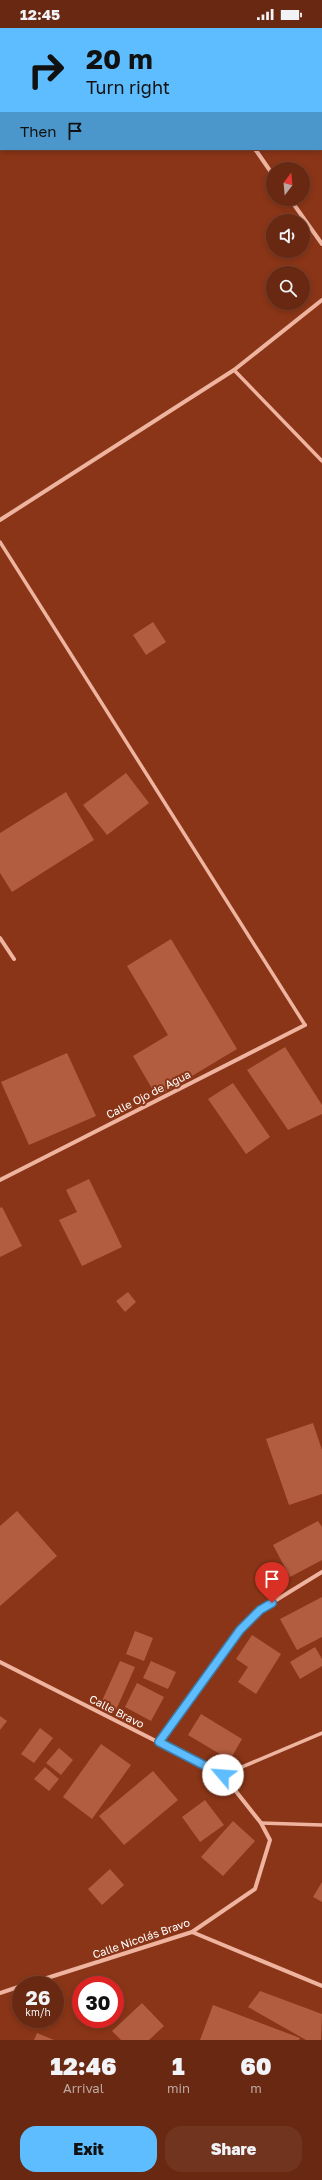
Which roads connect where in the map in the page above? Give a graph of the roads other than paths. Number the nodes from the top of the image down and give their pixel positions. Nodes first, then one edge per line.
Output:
1 (256, 150) edge
2 (266, 165) edge
3 (295, 206) edge
4 (322, 244) edge
5 (322, 300) edge
6 (234, 370) junction
7 (322, 461) edge
8 (0, 520) edge
9 (0, 542) edge
10 (0, 938) edge
11 (14, 959) dead end
12 (305, 1025) joint
13 (0, 1180) edge
14 (322, 1572) edge
15 (0, 1662) edge
16 (322, 1733) edge
17 (159, 1742) junction
18 (223, 1775) junction
19 (261, 1823) junction
20 (322, 1825) edge
21 (192, 1932) junction
22 (54, 1976) edge
23 (322, 1986) edge
24 (12, 1989) edge
25 (0, 1993) edge

1 - 2 street
3 - 4 street
5 - 6 street
6 - 7 street
6 - 8 street
9 - 12 street
10 - 11 street
12 - 13 street, Calle Ojo de Agua
14 - 17 street
15 - 17 street, Calle Bravo
16 - 18 street
17 - 18 street, Calle Bravo
18 - 19 street, Calle Bravo
19 - 20 street
19 - 21 street, Calle Nicolás Bravo
21 - 22 street, Calle Nicolás Bravo
21 - 23 street
24 - 25 street

